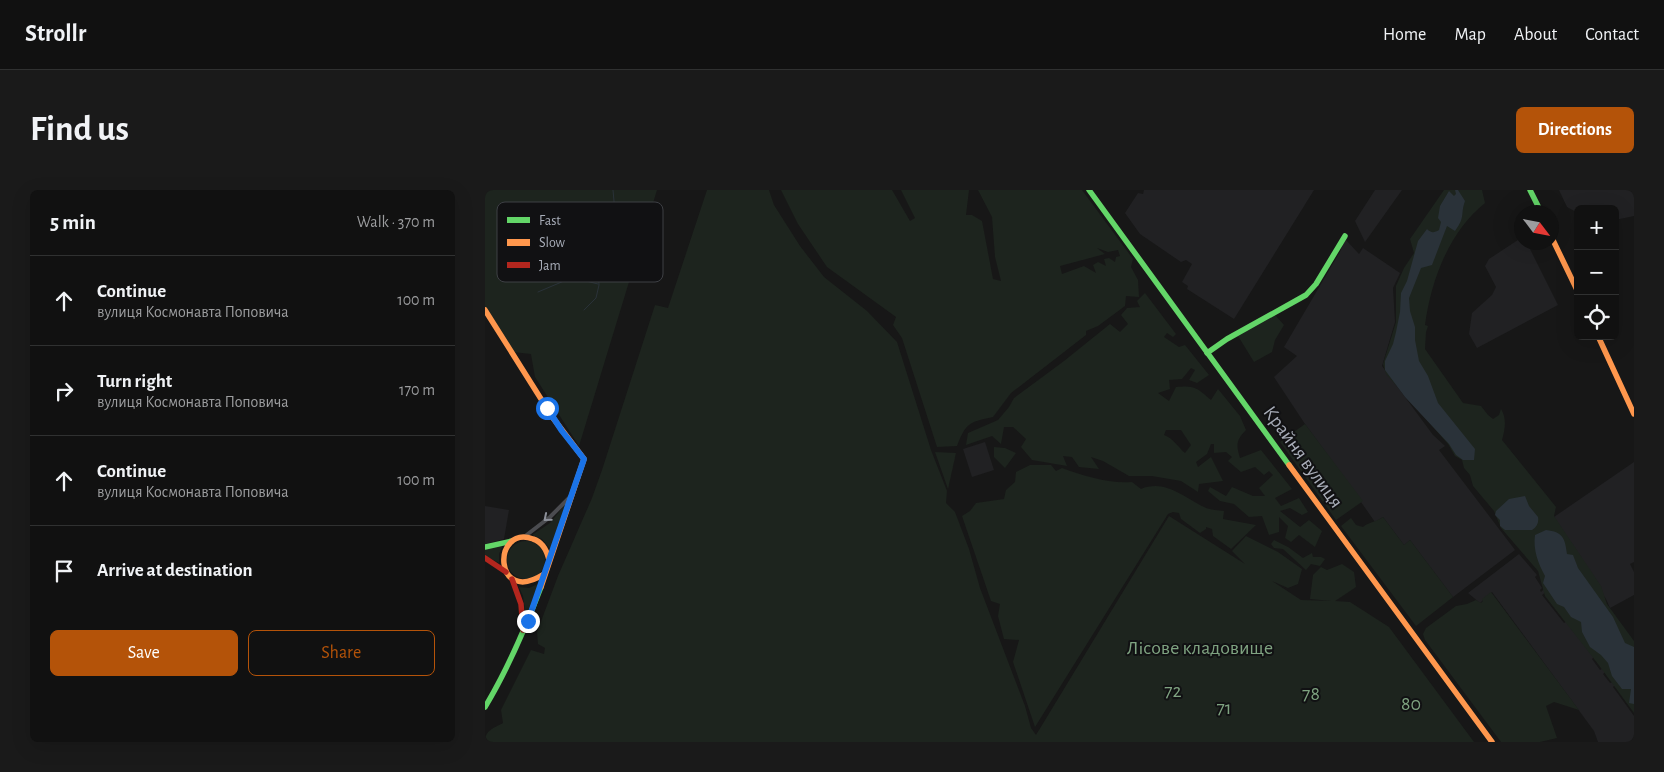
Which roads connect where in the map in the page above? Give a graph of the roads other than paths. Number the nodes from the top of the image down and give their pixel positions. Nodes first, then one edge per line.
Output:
1 (1089, 190) edge
2 (1529, 190) edge
3 (1537, 205) edge
4 (1345, 236) dead end
5 (1558, 250) edge
6 (1574, 284) edge
7 (485, 310) edge
8 (1600, 340) edge
9 (1207, 353) junction
10 (1634, 414) edge
11 (570, 497) junction
12 (523, 538) junction
13 (515, 540) junction
14 (485, 547) edge
15 (485, 558) edge
16 (549, 562) junction
17 (506, 572) junction
18 (545, 573) junction
19 (512, 579) junction
20 (523, 635) junction
21 (485, 707) edge
22 (1492, 742) edge

1 - 9 street, Крайня вулиця
2 - 3 street
4 - 9 street
5 - 6 street
7 - 11 street
8 - 10 street
9 - 22 street, Крайня вулиця
11 -> 12 street
11 - 16 street
12 - 13 street
12 - 16 street
13 - 14 street
13 - 17 street
15 - 17 street
16 - 18 street
17 - 19 street
18 - 19 street
18 - 20 street
19 - 20 street
20 - 21 street

